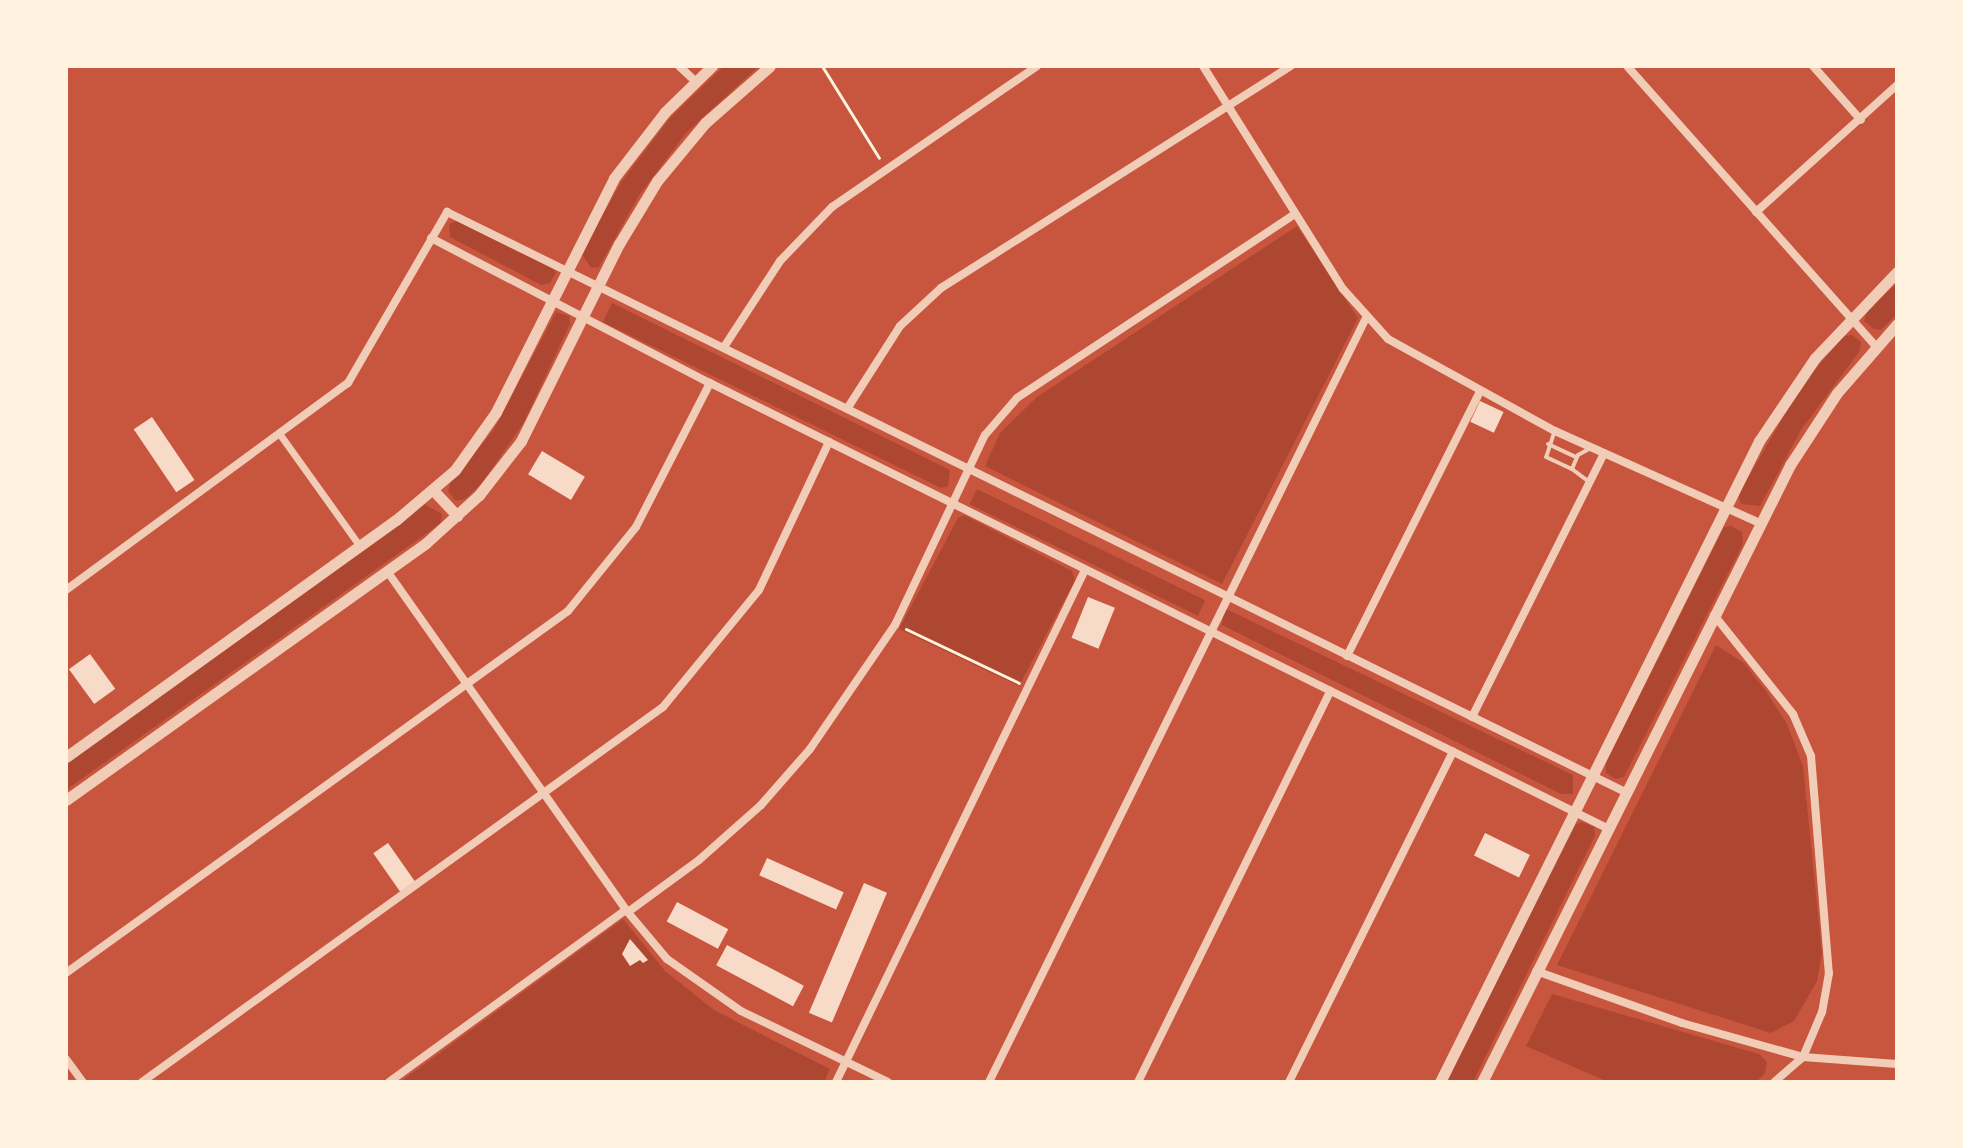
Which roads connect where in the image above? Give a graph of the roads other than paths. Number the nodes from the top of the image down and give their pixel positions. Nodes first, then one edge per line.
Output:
1 (679, 66) edge
2 (712, 66) edge
3 (770, 66) edge
4 (1037, 66) edge
5 (1203, 66) edge
6 (1291, 66) edge
7 (1627, 66) edge
8 (1813, 66) edge
9 (695, 81) junction
10 (1897, 85) edge
11 (1227, 105) junction
12 (1861, 120) junction
13 (1756, 212) junction
14 (1295, 214) junction
15 (431, 238) junction
16 (565, 271) junction
17 (1897, 272) edge
18 (600, 288) junction
19 (552, 300) junction
20 (1850, 317) junction
21 (585, 318) junction
22 (1366, 318) junction
23 (1897, 324) edge
24 (1875, 345) junction
25 (724, 347) junction
26 (710, 383) junction
27 (1480, 391) junction
28 (847, 409) junction
29 (1555, 431) junction
30 (281, 436) junction
31 (829, 442) junction
32 (1548, 444) junction
33 (1591, 448) junction
34 (1604, 453) junction
35 (1576, 457) junction
36 (1572, 469) junction
37 (969, 472) junction
38 (1589, 482) junction
39 (434, 491) junction
40 (954, 504) junction
41 (1727, 507) junction
42 (457, 516) junction
43 (1760, 523) junction
44 (359, 545) junction
45 (1085, 570) junction
46 (387, 571) junction
47 (66, 590) edge
48 (1230, 599) junction
49 (1714, 615) junction
50 (1212, 633) junction
51 (1347, 656) junction
52 (469, 686) junction
53 (1330, 691) junction
54 (1472, 717) junction
55 (1453, 752) junction
56 (66, 757) edge
57 (1593, 776) junction
58 (1625, 792) junction
59 (544, 794) junction
60 (66, 800) edge
61 (1574, 812) junction
62 (1607, 828) junction
63 (627, 911) junction
64 (1536, 971) junction
65 (66, 973) edge
66 (1803, 1057) junction
67 (66, 1059) edge
68 (846, 1061) junction
69 (1897, 1064) edge
70 (83, 1082) edge
71 (142, 1082) edge
72 (389, 1082) edge
73 (836, 1082) edge
74 (888, 1082) edge
75 (989, 1082) edge
76 (1138, 1082) edge
77 (1289, 1082) edge
78 (1440, 1082) edge
79 (1482, 1082) edge
80 (1774, 1082) edge

1 - 9 street
2 - 9 street
3 - 18 street
4 - 25 street
5 - 11 street
6 - 11 street
7 - 13 street
8 - 12 street
9 - 16 street
10 - 12 street
11 - 14 street
11 - 28 street
12 - 13 street
13 - 20 street
14 - 22 street
14 - 37 street
15 - 16 street
15 - 19 street
15 - 30 street
16 - 18 street
16 - 19 street
17 - 20 street
18 - 21 street
18 - 25 street
19 - 21 street
19 - 39 street
20 - 24 street
20 - 41 street
21 - 26 street
21 - 42 street
22 - 27 street
22 - 48 street
23 - 24 street
24 - 43 street
25 - 28 street
26 - 31 street
26 - 52 street
27 - 29 street
27 - 51 street
28 - 37 street
29 - 32 lane
29 - 33 street
30 - 44 street
30 - 47 street
31 - 40 street
31 - 59 street
32 - 35 lane
32 - 36 lane
33 - 34 street
33 - 35 lane
34 - 38 street
34 - 41 street
35 - 36 lane
36 - 38 lane
37 - 40 street
37 - 48 street
38 - 54 street
39 - 42 street
39 - 44 street
40 - 45 street
40 - 63 street
41 - 43 street
41 - 57 street
42 - 46 street
43 - 49 street
44 - 56 street
45 - 50 street
45 - 68 street
46 - 52 street
46 - 60 street
48 - 50 street
48 - 51 street
49 - 58 street
49 - 66 street
50 - 53 street
50 - 75 street
51 - 54 street
52 - 59 street
52 - 65 street
53 - 55 street
53 - 76 street
54 - 57 street
55 - 61 street
55 - 77 street
57 - 58 street
57 - 61 street
58 - 62 street
59 - 63 street
59 - 71 street
61 - 62 street
61 - 78 street
62 - 64 street
63 - 68 street
63 - 72 street
64 - 66 street
64 - 79 street
66 - 69 street
66 - 80 street
67 - 70 street
68 - 73 street
68 - 74 street

